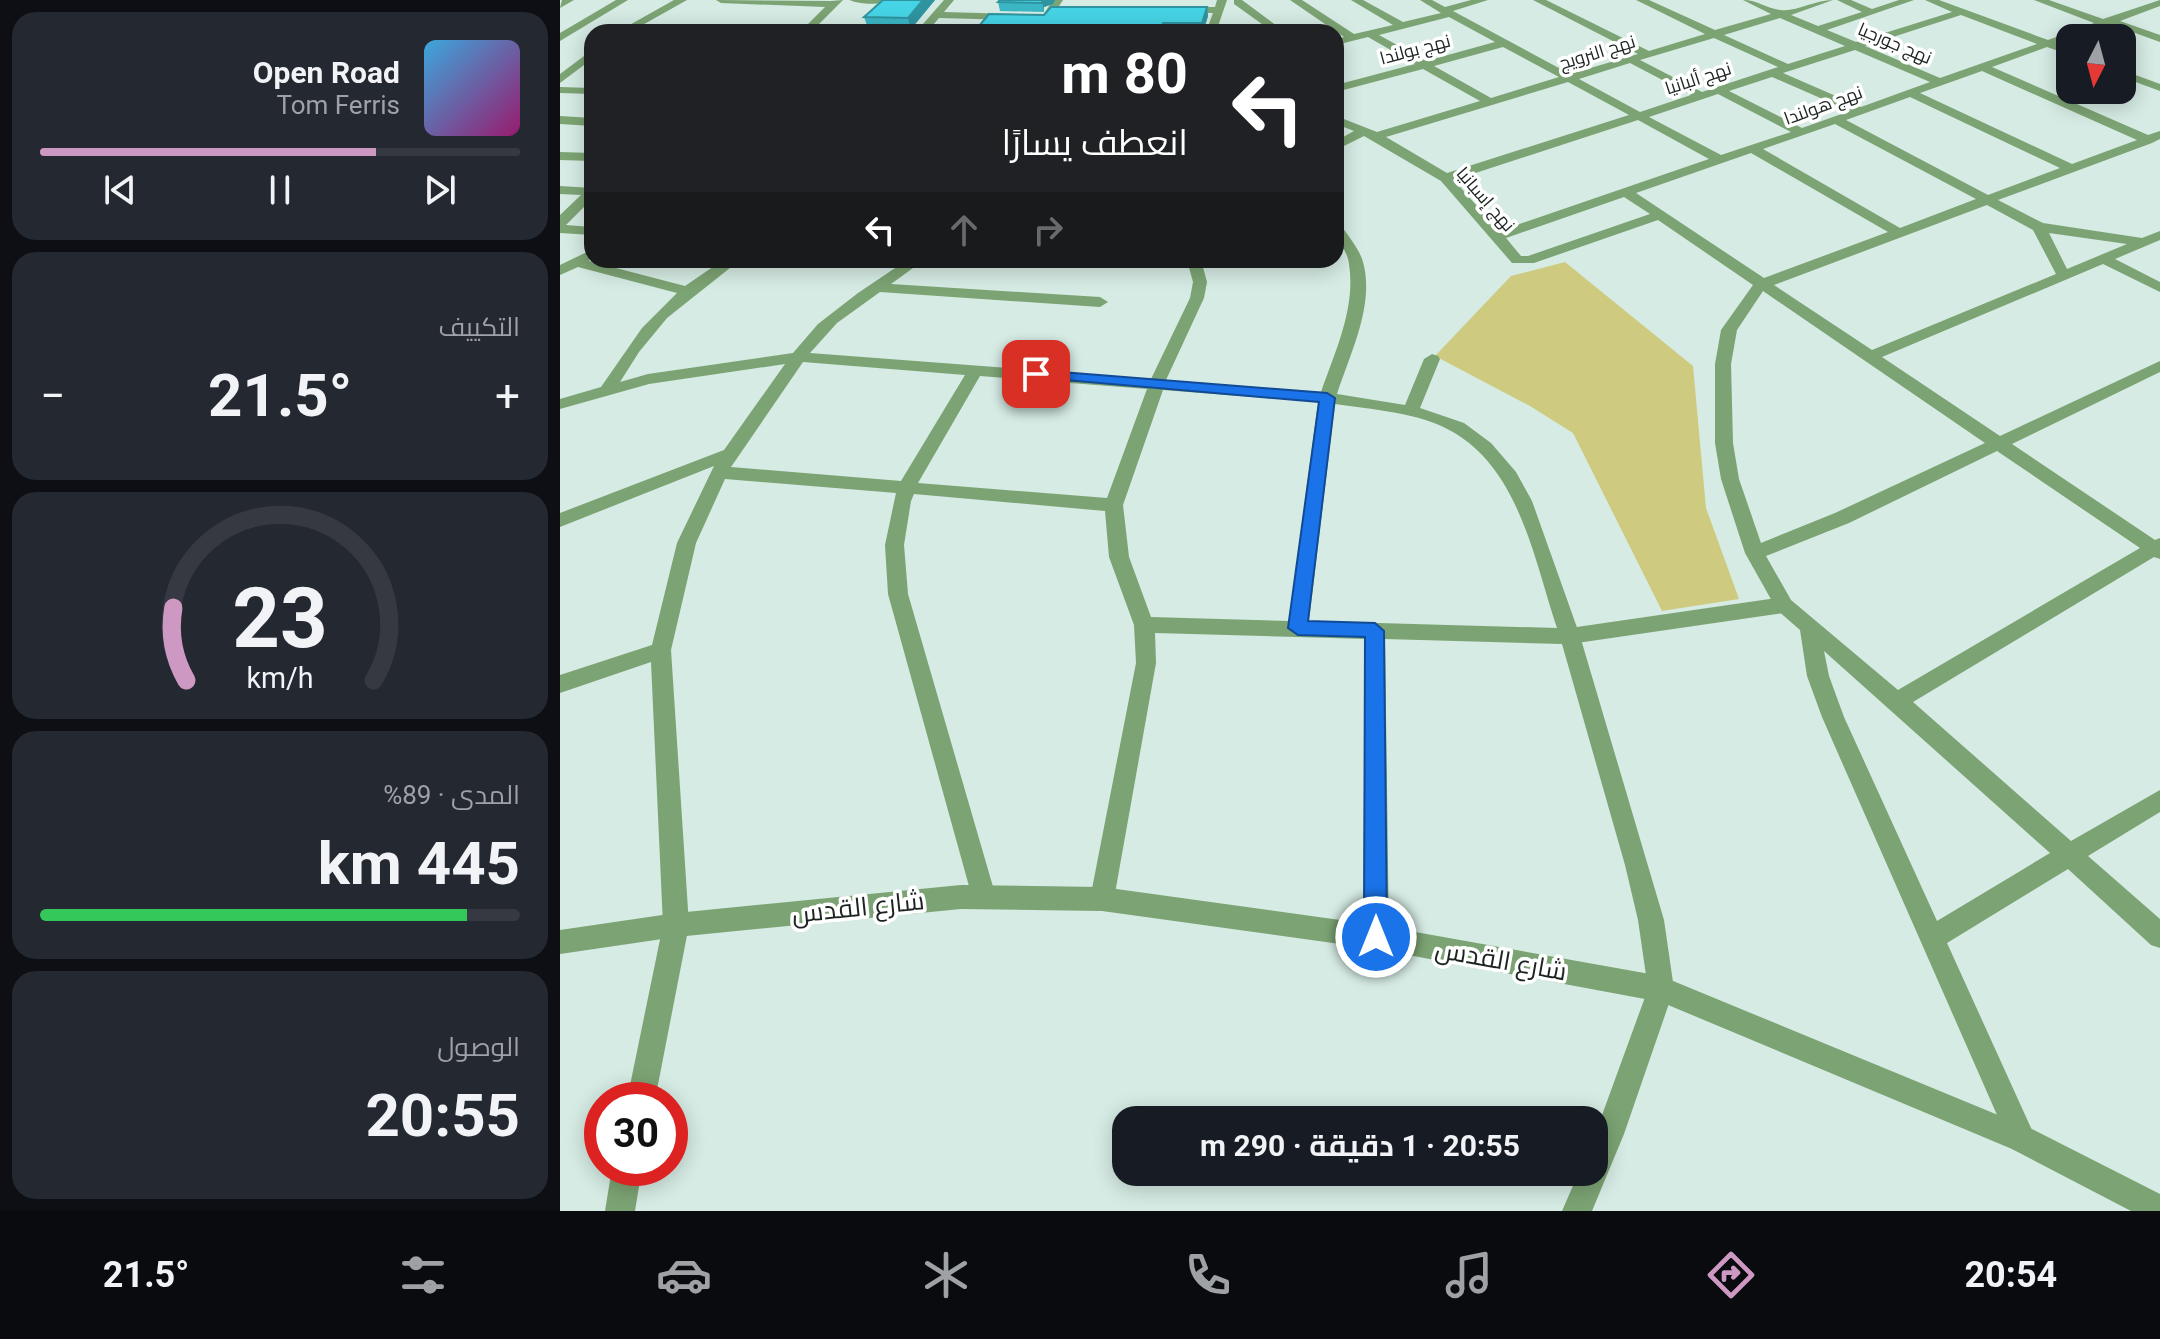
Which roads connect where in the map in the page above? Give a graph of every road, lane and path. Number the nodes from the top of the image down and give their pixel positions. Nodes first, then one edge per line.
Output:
1 (569, 0) edge
2 (623, 0) edge
3 (682, 0) edge
4 (721, 0) edge
5 (855, 0) edge
6 (888, 0) edge
7 (949, 0) edge
8 (1295, 0) edge
9 (1356, 0) edge
10 (1425, 0) edge
11 (1483, 0) edge
12 (1538, 0) edge
13 (1641, 0) edge
14 (1748, 0) edge
15 (1828, 0) edge
16 (1842, 0) edge
17 (1909, 0) edge
18 (1930, 0) edge
19 (2039, 0) edge
20 (779, 1) edge
21 (1241, 1) edge
22 (835, 2) edge
23 (2160, 3) edge
24 (1221, 4) edge
25 (560, 5) edge
26 (1960, 6) edge
27 (1052, 9) edge
28 (1066, 10) edge
29 (1173, 10) edge
30 (1447, 12) junction
31 (1871, 12) junction
32 (1782, 14) junction
33 (935, 15) junction
34 (989, 16) junction
35 (2105, 21) junction
36 (637, 24) edge
37 (813, 24) edge
38 (928, 24) edge
39 (983, 24) edge
40 (1214, 24) edge
41 (1270, 24) edge
42 (1332, 24) edge
43 (1402, 26) junction
44 (1817, 30) junction
45 (1344, 32) edge
46 (1370, 34) junction
47 (1717, 35) junction
48 (560, 38) edge
49 (1353, 38) junction
50 (2160, 39) edge
51 (1344, 40) edge
52 (2044, 42) junction
53 (1504, 43) junction
54 (1854, 46) junction
55 (2056, 47) edge
56 (1649, 55) junction
57 (584, 60) edge
58 (1632, 60) junction
59 (1424, 65) junction
60 (1980, 66) junction
61 (1788, 68) junction
62 (1773, 73) junction
63 (1573, 78) junction
64 (2136, 79) edge
65 (560, 80) edge
66 (1939, 82) junction
67 (1344, 87) edge
68 (2160, 88) edge
69 (560, 90) edge
70 (1719, 90) junction
71 (584, 91) edge
72 (1910, 93) junction
73 (1702, 96) junction
74 (1490, 102) junction
75 (1860, 111) junction
76 (1640, 115) junction
77 (560, 120) edge
78 (1836, 120) junction
79 (584, 122) edge
80 (1344, 123) edge
81 (1801, 132) junction
82 (1370, 134) junction
83 (2154, 137) edge
84 (1344, 143) edge
85 (1753, 149) junction
86 (560, 156) edge
87 (584, 157) edge
88 (1720, 160) junction
89 (2071, 168) junction
90 (1446, 178) junction
91 (560, 190) edge
92 (584, 192) edge
93 (1627, 193) junction
94 (1988, 199) junction
95 (584, 200) edge
96 (1658, 216) junction
97 (560, 223) edge
98 (2039, 227) junction
99 (560, 229) edge
100 (584, 230) edge
101 (1897, 232) junction
102 (2160, 235) edge
103 (1496, 237) junction
104 (1344, 241) edge
105 (2143, 242) junction
106 (584, 258) edge
107 (2104, 259) junction
108 (577, 262) junction
109 (584, 264) edge
110 (600, 268) edge
111 (721, 268) edge
112 (905, 268) edge
113 (1196, 268) edge
114 (560, 271) edge
115 (2063, 274) junction
116 (1760, 285) junction
117 (877, 287) junction
118 (2160, 288) edge
119 (686, 291) junction
120 (1100, 302) dead end
121 (799, 357) junction
122 (1867, 358) junction
123 (1432, 359) dead end
124 (2160, 366) edge
125 (976, 370) junction
126 (1157, 383) junction
127 (609, 387) junction
128 (1327, 398) junction
129 (560, 404) edge
130 (1411, 411) junction
131 (1998, 445) junction
132 (729, 454) junction
133 (718, 472) junction
134 (908, 487) junction
135 (1114, 505) junction
136 (560, 520) edge
137 (2158, 548) edge
138 (1755, 553) junction
139 (1784, 605) junction
140 (1144, 625) junction
141 (1298, 628) junction
142 (1810, 630) junction
143 (1375, 631) junction
144 (1570, 636) junction
145 (661, 650) junction
146 (560, 684) edge
147 (1897, 701) junction
148 (2160, 800) edge
149 (2070, 856) junction
150 (984, 897) junction
151 (1102, 899) junction
152 (676, 925) junction
153 (2160, 936) edge
154 (1376, 937) junction
155 (1930, 939) junction
156 (560, 942) edge
157 (1661, 989) junction
158 (645, 1082) edge
159 (2022, 1139) junction
160 (624, 1186) edge
161 (2160, 1210) edge
162 (620, 1211) edge
163 (1577, 1211) edge

1 - 25 street
2 - 48 street
3 - 36 street
4 - 20 street
5 - 6 street
7 - 33 street
8 - 42 street
9 - 43 street
10 - 30 street
11 - 30 street
12 - 56 street
13 - 47 street
14 - 32 street, نهج جورجيا
15 - 32 street, نهج النرويج
16 - 31 street
17 - 31 street
18 - 26 street
19 - 35 street
20 - 22 street
21 - 24 street
21 - 41 street
22 - 37 street
23 - 35 street, نهج هولندا
24 - 29 street
24 - 40 street
26 - 52 street
26 - 54 street, نهج ألبانيا
27 - 28 street
27 - 34 street
30 - 43 street
30 - 53 street
31 - 44 street
32 - 44 street, نهج جورجيا
32 - 47 street, نهج النرويج
33 - 34 street
33 - 38 street
34 - 39 street
35 - 50 street
35 - 52 street, نهج هولندا
43 - 46 street
44 - 54 street, نهج جورجيا
45 - 49 street
46 - 49 street
46 - 59 street
47 - 56 street, نهج النرويج
47 - 61 street
49 - 51 street
52 - 55 street
52 - 60 street, نهج هولندا
53 - 59 street, نهج بولندا
53 - 63 street
54 - 61 street, نهج ألبانيا
54 - 66 street, نهج جورجيا
56 - 58 street, نهج النرويج
57 - 65 street
58 - 63 street, نهج النرويج
58 - 73 street
59 - 67 street, نهج بولندا
59 - 74 street
60 - 66 street, نهج هولندا
60 - 83 street
61 - 62 street, نهج ألبانيا
62 - 70 street, نهج ألبانيا
62 - 75 street
63 - 74 street, نهج النرويج
63 - 76 street
64 - 68 street
66 - 72 street, نهج هولندا
69 - 71 street
70 - 73 street, نهج ألبانيا
70 - 81 street
72 - 75 street, نهج هولندا
72 - 89 street
73 - 76 street, نهج ألبانيا
74 - 82 street, نهج النرويج
75 - 78 street, نهج هولندا
76 - 88 street
76 - 90 street, نهج ألبانيا
77 - 79 street
78 - 81 street, نهج هولندا
78 - 94 street
80 - 82 street, نهج إسبانيا
81 - 85 street, نهج هولندا
82 - 84 street, نهج النرويج
82 - 90 street, نهج إسبانيا
83 - 89 street
85 - 88 street, نهج هولندا
85 - 101 street
86 - 87 street
88 - 93 street, نهج هولندا
89 - 94 street
90 - 103 street, نهج إسبانيا
91 - 92 street
93 - 96 street
93 - 103 street, نهج هولندا
94 - 98 street
94 - 101 street
95 - 97 street
96 - 103 street, نهج إسبانيا
96 - 116 street
98 - 105 street
98 - 115 street
99 - 100 street
101 - 116 street
102 - 105 street
104 - 128 street
105 - 107 street
106 - 108 street
107 - 115 street
107 - 118 street
108 - 109 street
108 - 114 street
110 - 119 street
111 - 119 street
112 - 117 street
113 - 126 street
115 - 122 street
116 - 122 street
116 - 138 street
117 - 120 street
117 - 121 street
119 - 127 street
121 - 125 street
121 - 127 street
121 - 132 street
122 - 131 street
123 - 130 street
124 - 131 street
125 - 126 street
125 - 134 street
126 - 128 street
126 - 135 street
127 - 129 street
128 - 130 street
128 - 141 street
130 - 144 street
131 - 137 street
131 - 138 street
132 - 133 street
132 - 136 street
133 - 134 street
133 - 145 street
134 - 135 street
134 - 150 street
135 - 140 street
137 - 147 street
138 - 139 street
139 - 142 street
139 - 144 street
140 - 141 street
140 - 151 street
141 - 143 street
142 - 147 street
142 - 155 street
143 - 144 street
143 - 154 street
144 - 157 street
145 - 146 street
145 - 152 street
147 - 149 street
148 - 149 street
149 - 153 street
149 - 155 street
150 - 151 street, شارع القدس
150 - 152 street, شارع القدس
151 - 154 street, شارع القدس
152 - 156 street, شارع القدس
152 - 158 street
154 - 157 street, شارع القدس
155 - 159 street
157 - 159 street, شارع القدس
157 - 163 street
159 - 161 street, شارع القدس
160 - 162 street

